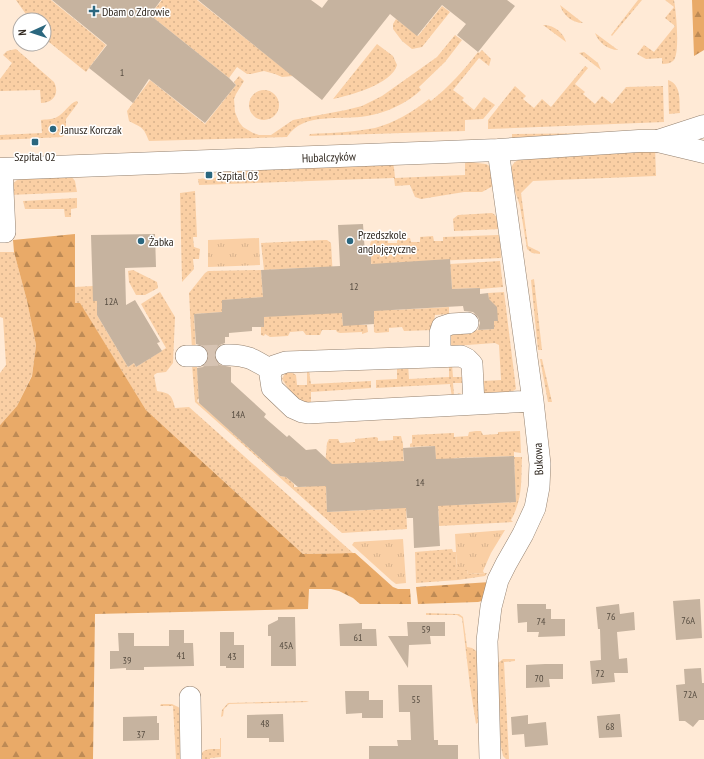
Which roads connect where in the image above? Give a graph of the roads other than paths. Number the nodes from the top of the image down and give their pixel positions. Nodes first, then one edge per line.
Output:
1 (704, 126) edge
2 (658, 141) junction
3 (498, 150) junction
4 (704, 152) edge
5 (1, 169) edge
6 (0, 232) edge
7 (468, 323) dead end
8 (226, 355) tunnel mouth
9 (440, 356) junction
10 (271, 370) junction
11 (533, 401) junction
12 (474, 404) junction
13 (190, 697) dead end
14 (191, 759) edge
15 (490, 759) edge

1 - 2 street, Hubalczyków
2 - 3 street, Hubalczyków
2 - 4 street, Hubalczyków
3 - 5 street, Hubalczyków
3 - 11 street, Bukowa
5 - 6 street
7 - 9 street
8 - 10 street
9 - 10 street
9 - 12 street
10 - 12 street
11 - 12 street
11 - 15 street, Bukowa
13 - 14 street

